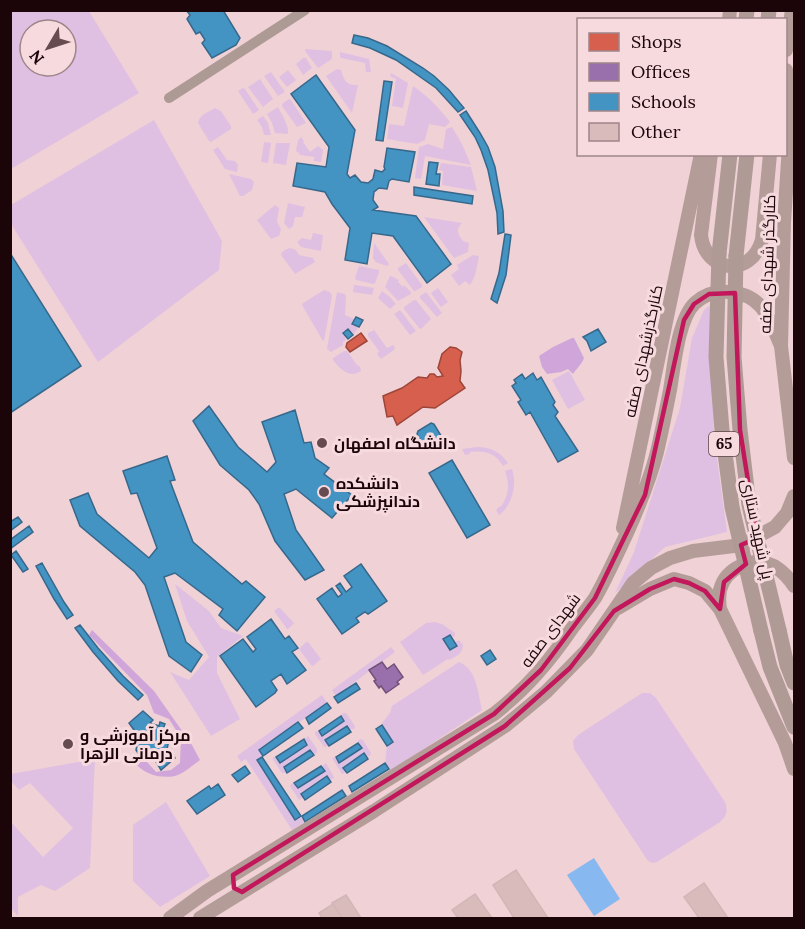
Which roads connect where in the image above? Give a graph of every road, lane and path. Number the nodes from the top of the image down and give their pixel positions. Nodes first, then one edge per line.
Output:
1 (305, 10) edge
2 (792, 10) edge
3 (787, 43) edge
4 (787, 85) edge
5 (169, 98) dead end
6 (790, 130) junction
7 (701, 156) edge
8 (711, 156) edge
9 (730, 156) edge
10 (747, 156) edge
11 (770, 156) edge
12 (795, 212) edge
13 (781, 346) junction
14 (795, 458) edge
15 (795, 496) edge
16 (617, 554) junction
17 (795, 586) edge
18 (720, 609) junction
19 (614, 611) junction
20 (795, 683) edge
21 (795, 727) edge
22 (795, 768) edge
23 (233, 875) junction
24 (207, 891) junction
25 (242, 892) junction
26 (216, 908) junction
27 (170, 918) edge
28 (200, 918) edge

1 - 5 street
2 - 3 main road
4 - 6 main road, کنارگذر شهدای صفه
6 - 12 main road
6 - 13 main road, کنارگذر شهدای صفه
7 - 16 main road, کنارگذرشهدای صفه
8 - 11 main road
9 - 21 highway, پل شهید ستاری / 65, bridge
10 - 20 highway, پل شهید ستاری / 65, bridge
13 - 14 main road, کنارگذر شهدای صفه
13 - 16 main road, شهدای صفه
15 - 19 main road
16 - 23 main road, شهدای صفه
17 - 18 main road
18 - 19 main road
18 - 22 main road
19 - 25 main road
23 - 24 main road, شهدای صفه
23 - 25 main road
24 - 26 main road
24 - 27 main road, شهدای صفه
25 - 26 main road
26 - 28 main road

